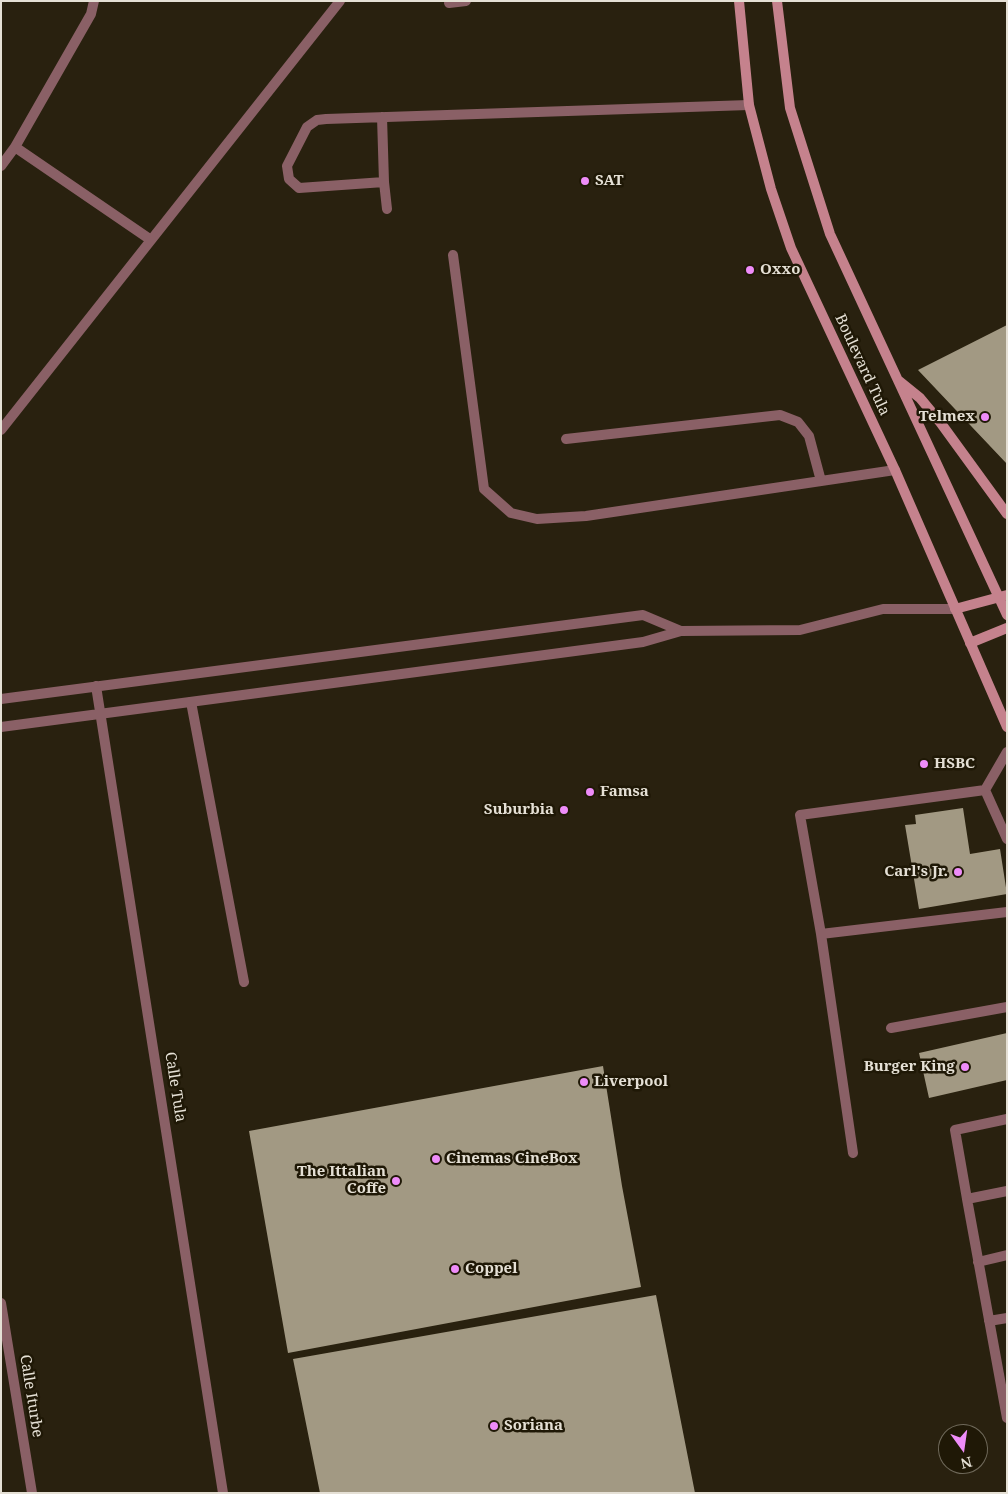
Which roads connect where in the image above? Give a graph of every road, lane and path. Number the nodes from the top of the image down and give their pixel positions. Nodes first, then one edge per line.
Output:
1 (94, 1) edge
2 (340, 1) edge
3 (466, 1) edge
4 (739, 1) edge
5 (777, 1) edge
6 (449, 3) dead end
7 (749, 105) junction
8 (382, 117) junction
9 (15, 147) junction
10 (1, 166) edge
11 (384, 182) junction
12 (387, 209) dead end
13 (151, 240) junction
14 (453, 255) dead end
15 (898, 380) junction
16 (1, 430) edge
17 (566, 439) dead end
18 (895, 470) junction
19 (821, 481) junction
20 (1007, 514) edge
21 (1002, 596) edge
22 (955, 609) junction
23 (1007, 615) edge
24 (1007, 628) edge
25 (681, 631) junction
26 (970, 642) junction
27 (96, 686) junction
28 (1, 699) edge
29 (191, 702) junction
30 (101, 714) junction
31 (1, 727) edge
32 (1007, 727) edge
33 (1007, 752) edge
34 (986, 790) junction
35 (1007, 839) edge
36 (1007, 912) edge
37 (821, 934) junction
38 (244, 982) dead end
39 (1007, 1007) edge
40 (891, 1028) dead end
41 (1007, 1119) edge
42 (853, 1153) dead end
43 (1007, 1191) edge
44 (967, 1199) junction
45 (1007, 1256) edge
46 (978, 1262) junction
47 (1, 1303) edge
48 (1007, 1318) edge
49 (989, 1321) junction
50 (1007, 1418) edge
51 (32, 1493) edge
52 (223, 1493) edge

1 - 9 street
2 - 13 street
3 - 6 street
4 - 7 main road, Boulevard Tula
5 - 15 main road, Boulevard Tula
7 - 8 street
7 - 18 main road, Boulevard Tula
8 - 11 street
8 - 11 street
9 - 10 street
9 - 13 street
11 - 12 street
13 - 16 street
14 - 19 street
15 - 20 main road
15 - 21 main road, Boulevard Tula
17 - 19 street
18 - 19 street
18 - 22 main road, Boulevard Tula
21 - 22 main road
21 - 23 main road, Boulevard Tula
22 - 25 street
22 - 26 main road, Boulevard Tula
24 - 26 main road
25 - 27 street
25 - 29 street
26 - 32 main road, Boulevard Tula
27 - 28 street
27 - 30 street, Calle Tula
29 - 30 street
29 - 38 street
30 - 31 street
30 - 52 street, Calle Tula
33 - 34 street
34 - 35 street
34 - 37 street
36 - 37 street
37 - 42 street
39 - 40 street
41 - 44 street
43 - 44 street
44 - 46 street
45 - 46 street
46 - 49 street
47 - 51 street, Calle Iturbe
48 - 49 street
49 - 50 street

